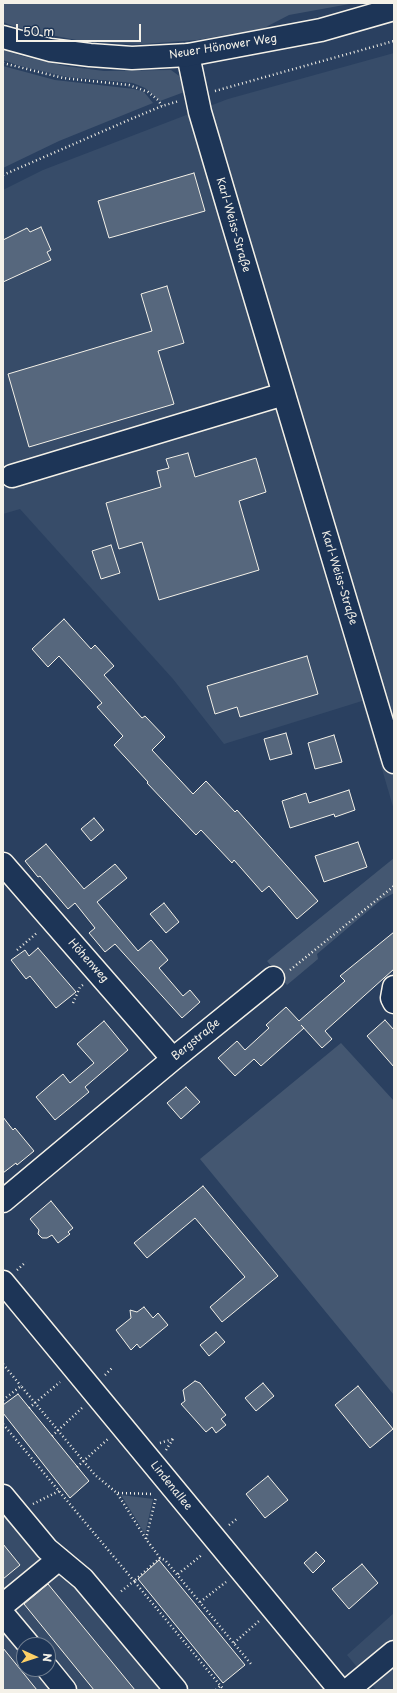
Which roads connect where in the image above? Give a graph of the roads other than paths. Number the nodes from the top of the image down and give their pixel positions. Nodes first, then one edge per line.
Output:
1 (394, 9) edge
2 (3, 37) edge
3 (188, 55) junction
4 (284, 394) junction
5 (12, 476) dead end
6 (394, 762) edge
7 (3, 864) edge
8 (273, 978) road end
9 (394, 987) edge
10 (394, 1002) edge
11 (172, 1059) junction
12 (3, 1201) edge
13 (10, 1276) edge
14 (3, 1496) edge
15 (59, 1559) junction
16 (3, 1605) edge
17 (3, 1614) edge
18 (22, 1637) edge
19 (394, 1652) edge
20 (54, 1677) edge
21 (65, 1690) edge
22 (176, 1690) edge
23 (340, 1690) edge
24 (348, 1690) edge

1 - 3 street, Neuer Hönower Weg
2 - 3 street, Neuer Hönower Weg
3 - 4 street, Karl-Weiss-Straße
4 - 5 street
4 - 6 street, Karl-Weiss-Straße
7 - 11 street, Höhenweg
8 - 11 street, Bergstraße
9 - 10 street
11 - 12 street, Bergstraße
13 - 23 street, Lindenallee
14 - 15 street
15 - 16 street
15 - 22 street
17 - 18 street
19 - 24 street
20 - 21 street

